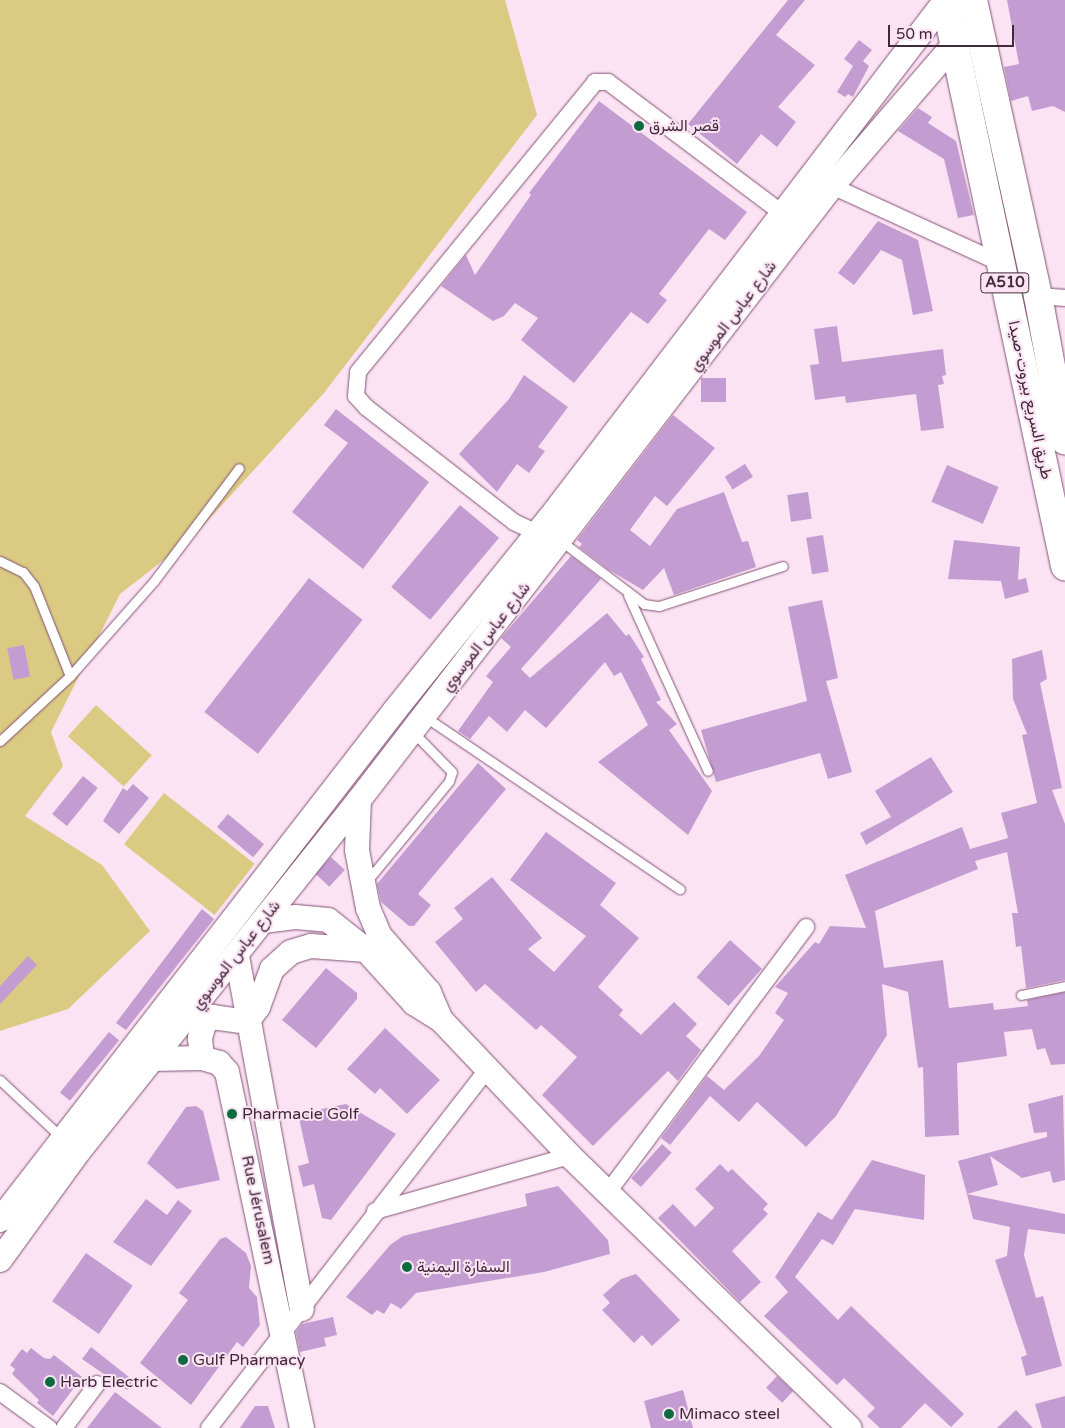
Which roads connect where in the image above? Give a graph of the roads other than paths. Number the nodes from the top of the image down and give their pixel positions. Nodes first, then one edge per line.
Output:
1 (946, 0) edge
2 (975, 9) edge
3 (954, 44) junction
4 (832, 186) junction
5 (782, 213) junction
6 (1000, 263) junction
7 (1038, 296) junction
8 (1065, 298) edge
9 (1065, 441) edge
10 (239, 468) dead end
11 (537, 534) junction
12 (560, 541) junction
13 (0, 561) edge
14 (783, 566) dead end
15 (1065, 566) edge
16 (628, 595) junction
17 (70, 676) junction
18 (418, 724) junction
19 (0, 741) edge
20 (708, 771) dead end
21 (359, 800) junction
22 (362, 887) junction
23 (680, 889) dead end
24 (263, 921) junction
25 (806, 927) dead end
26 (366, 950) junction
27 (237, 956) junction
28 (1065, 986) edge
29 (1021, 994) dead end
30 (441, 1020) junction
31 (247, 1022) junction
32 (202, 1058) junction
33 (152, 1059) junction
34 (486, 1071) junction
35 (0, 1080) edge
36 (70, 1144) junction
37 (570, 1156) junction
38 (608, 1192) junction
39 (375, 1211) junction
40 (0, 1220) edge
41 (0, 1260) edge
42 (302, 1308) junction
43 (283, 1332) junction
44 (98, 1384) dead end
45 (0, 1392) edge
46 (49, 1428) edge
47 (64, 1428) edge
48 (209, 1428) edge
49 (302, 1428) edge
50 (850, 1428) edge

1 - 3 highway, طريق السريع بيروت-صيدا / A510
1 - 5 street, شارع عباس الموسوي
2 - 3 street, شارع عباس الموسوي
2 - 7 highway, طريق السريع بيروت-صيدا / A510
3 - 4 street, شارع عباس الموسوي
3 - 6 highway, طريق السريع بيروت-صيدا / A510
4 - 6 street
4 - 12 street, شارع عباس الموسوي
5 - 11 street, شارع عباس الموسوي
5 - 11 street
6 - 15 highway, طريق السريع بيروت-صيدا / A510
7 - 8 street
7 - 9 highway, طريق السريع بيروت-صيدا / A510
10 - 17 lane
11 - 12 street
11 - 36 street, شارع عباس الموسوي
12 - 16 lane
12 - 18 street, شارع عباس الموسوي
13 - 17 lane
14 - 16 lane
16 - 20 lane
17 - 19 lane
18 - 21 street, شارع عباس الموسوي
18 - 22 lane
18 - 23 lane
21 - 22 street
21 - 24 street, شارع عباس الموسوي
22 - 30 street
24 - 26 street
24 - 27 street, شارع عباس الموسوي
25 - 38 street
26 - 30 street
26 - 31 street
27 - 31 street, Rue Jérusalem
27 - 33 street, شارع عباس الموسوي
28 - 29 lane
30 - 34 street
31 - 32 street
31 - 42 street, Rue Jérusalem
32 - 33 street, Rue Jérusalem
32 - 43 street, Rue Jérusalem
33 - 36 street, شارع عباس الموسوي
34 - 37 street
34 - 39 street
35 - 36 lane
36 - 40 street, شارع عباس الموسوي
36 - 41 street, شارع عباس الموسوي
37 - 38 street
37 - 39 street
38 - 50 street
39 - 42 street
42 - 43 street
43 - 48 street
43 - 49 street, Rue Jérusalem
44 - 47 street
45 - 46 street

